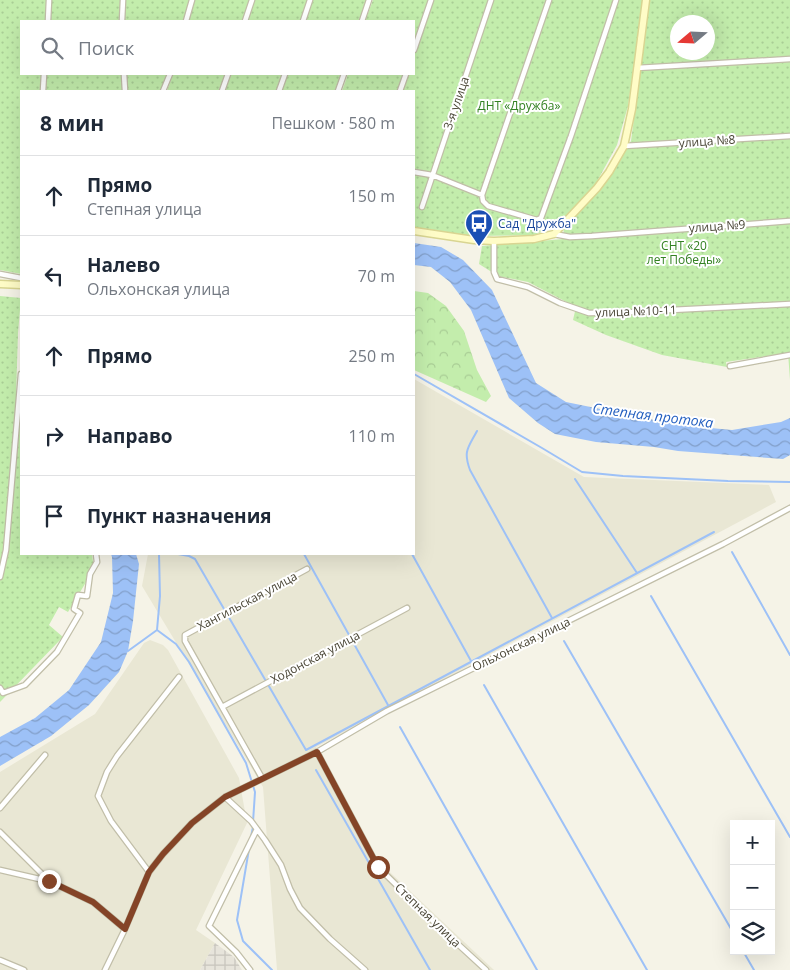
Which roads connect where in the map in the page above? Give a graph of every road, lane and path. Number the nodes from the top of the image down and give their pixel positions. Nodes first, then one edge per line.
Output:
1 (49, 0) edge
2 (123, 0) edge
3 (192, 0) edge
4 (252, 0) edge
5 (310, 0) edge
6 (369, 0) edge
7 (431, 0) edge
8 (491, 0) edge
9 (549, 0) edge
10 (616, 0) edge
11 (646, 0) edge
12 (48, 20) edge
13 (122, 20) edge
14 (186, 20) edge
15 (245, 20) edge
16 (303, 20) edge
17 (362, 20) edge
18 (415, 47) edge
19 (790, 59) edge
20 (637, 68) junction
21 (44, 75) edge
22 (124, 75) edge
23 (170, 75) edge
24 (228, 75) edge
25 (285, 75) edge
26 (344, 75) edge
27 (406, 75) edge
28 (43, 90) edge
29 (125, 90) edge
30 (163, 90) edge
31 (222, 90) edge
32 (280, 90) edge
33 (338, 90) edge
34 (400, 90) edge
35 (790, 136) edge
36 (624, 146) junction
37 (415, 172) edge
38 (432, 175) junction
39 (482, 195) junction
40 (422, 207) dead end
41 (790, 221) edge
42 (415, 231) edge
43 (554, 234) junction
44 (494, 241) junction
45 (0, 274) edge
46 (20, 278) edge
47 (0, 284) edge
48 (20, 285) edge
49 (790, 304) edge
50 (790, 355) edge
51 (730, 366) dead end
52 (20, 386) edge
53 (790, 508) edge
54 (96, 555) edge
55 (307, 569) dead end
56 (0, 577) edge
57 (407, 608) dead end
58 (179, 677) dead end
59 (0, 688) edge
60 (222, 707) junction
61 (317, 752) junction
62 (45, 755) dead end
63 (262, 778) junction
64 (225, 797) junction
65 (0, 808) edge
66 (257, 829) junction
67 (0, 832) edge
68 (0, 870) edge
69 (149, 872) junction
70 (49, 881) junction
71 (125, 929) junction
72 (0, 960) edge
73 (24, 970) edge
74 (105, 970) edge
75 (250, 970) edge
76 (365, 970) edge
77 (486, 970) edge

1 - 12 street
2 - 13 street
3 - 14 street
4 - 15 street
5 - 16 street
6 - 17 street
7 - 18 street
8 - 38 street, 3-я улица
9 - 39 street
10 - 39 street
11 - 20 street
19 - 20 street
20 - 36 street
21 - 28 street
22 - 29 street
23 - 30 street
24 - 31 street
25 - 32 street
26 - 33 street
27 - 34 street
35 - 36 street, улица №8
36 - 43 street
37 - 38 street
38 - 39 street
38 - 40 street, 3-я улица
41 - 43 street, улица №9
42 - 44 street
43 - 44 street
44 - 49 street, улица №10-11
45 - 46 street
47 - 48 street
50 - 51 street
52 - 56 street
53 - 61 street, Ольхонская улица
54 - 59 street
55 - 60 street, Хангильская улица
57 - 60 street, Ходонская улица
58 - 69 street
60 - 63 street
61 - 63 street, Ольхонская улица
61 - 77 street, Степная улица
62 - 65 street
63 - 64 street, Ольхонская улица
64 - 66 street
64 - 69 street, Ольхонская улица
66 - 75 street
66 - 76 street
67 - 70 street
68 - 70 street
69 - 71 street, Ольхонская улица
70 - 71 street
71 - 74 street, Ольхонская улица
72 - 73 street

